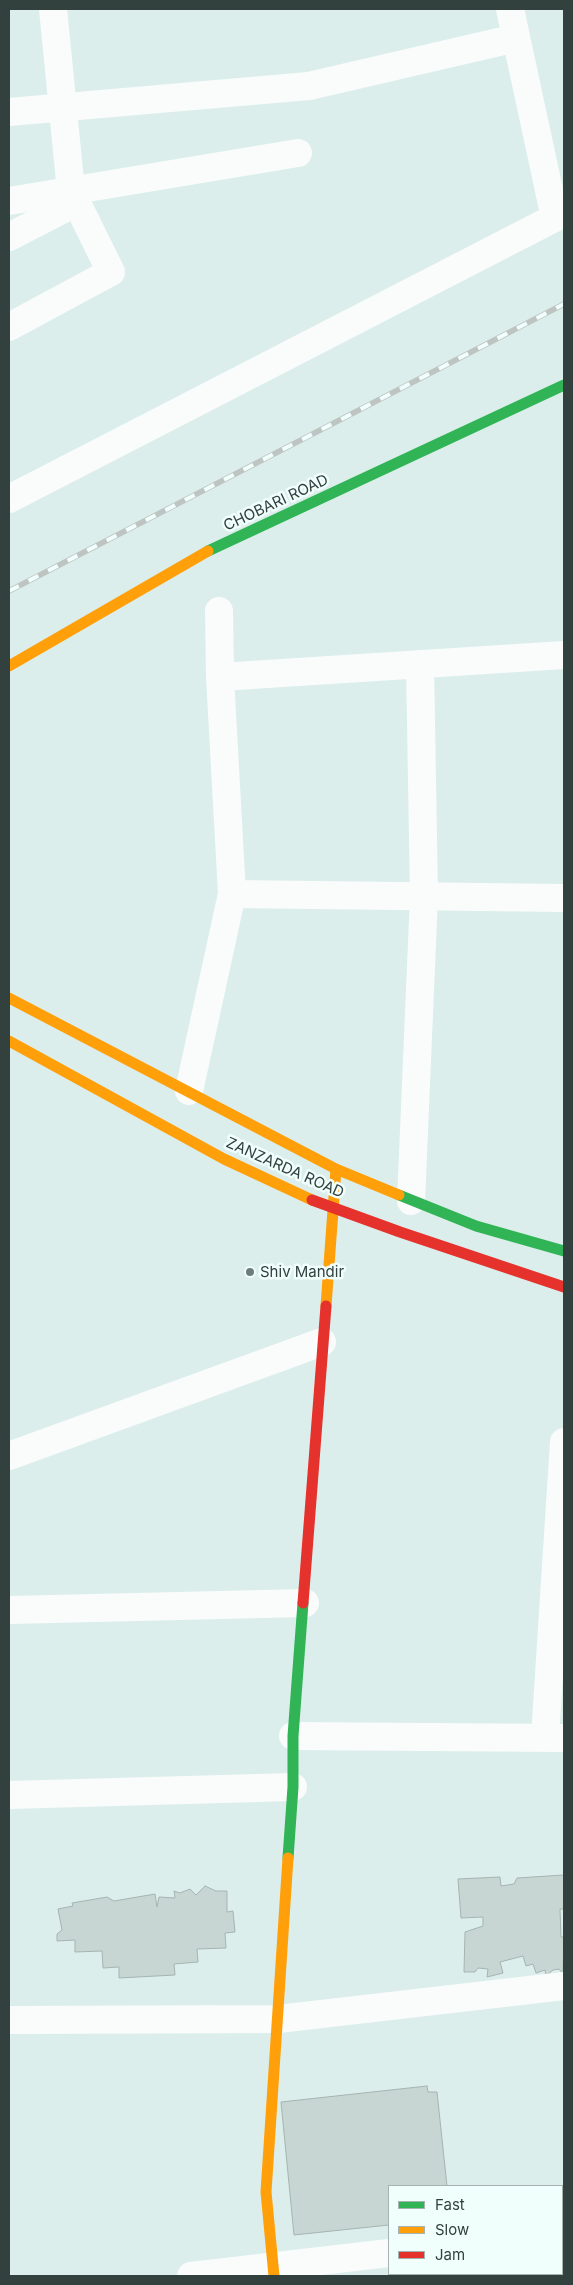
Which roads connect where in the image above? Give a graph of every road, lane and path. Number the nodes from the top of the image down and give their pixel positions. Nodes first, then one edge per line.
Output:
1 (53, 9) edge
2 (510, 9) edge
3 (516, 38) junction
4 (63, 107) junction
5 (9, 112) edge
6 (298, 153) dead end
7 (74, 196) junction
8 (9, 201) edge
9 (560, 215) edge
10 (9, 237) edge
11 (9, 327) edge
12 (564, 385) edge
13 (9, 499) edge
14 (219, 610) dead end
15 (564, 655) edge
16 (420, 664) junction
17 (9, 666) edge
18 (220, 677) junction
19 (232, 894) junction
20 (424, 896) junction
21 (564, 898) edge
22 (9, 998) edge
23 (9, 1041) edge
24 (189, 1091) junction
25 (336, 1169) junction
26 (411, 1201) junction
27 (334, 1208) junction
28 (564, 1250) edge
29 (564, 1287) edge
30 (322, 1342) junction
31 (564, 1442) edge
32 (9, 1456) edge
33 (305, 1603) junction
34 (9, 1610) edge
35 (293, 1736) junction
36 (555, 1738) edge
37 (293, 1787) junction
38 (9, 1795) edge
39 (564, 1986) edge
40 (278, 2019) junction
41 (9, 2020) edge
42 (388, 2254) edge
43 (274, 2272) edge
44 (191, 2276) edge

1 - 4 street
2 - 3 street
3 - 4 street
3 - 9 street
4 - 5 street
4 - 7 street
6 - 7 street
7 - 8 street
7 - 10 street
7 - 11 street
9 - 13 street
12 - 17 street, CHOBARI ROAD
14 - 18 street
15 - 16 street
16 - 18 street
16 - 20 street
18 - 19 street
19 - 20 street
19 - 24 street
20 - 21 street
20 - 26 street
22 - 24 street
23 - 27 street, ZANZARDA ROAD
24 - 25 street
25 - 26 street
25 - 27 street
26 - 28 street
27 - 29 street, ZANZARDA ROAD
27 - 30 street
30 - 32 street
30 - 33 street
31 - 36 street
33 - 34 street
33 - 35 street
35 - 36 street
35 - 37 street
37 - 38 street
37 - 40 street
39 - 40 street
40 - 41 street
40 - 43 street
42 - 43 street
43 - 44 street

